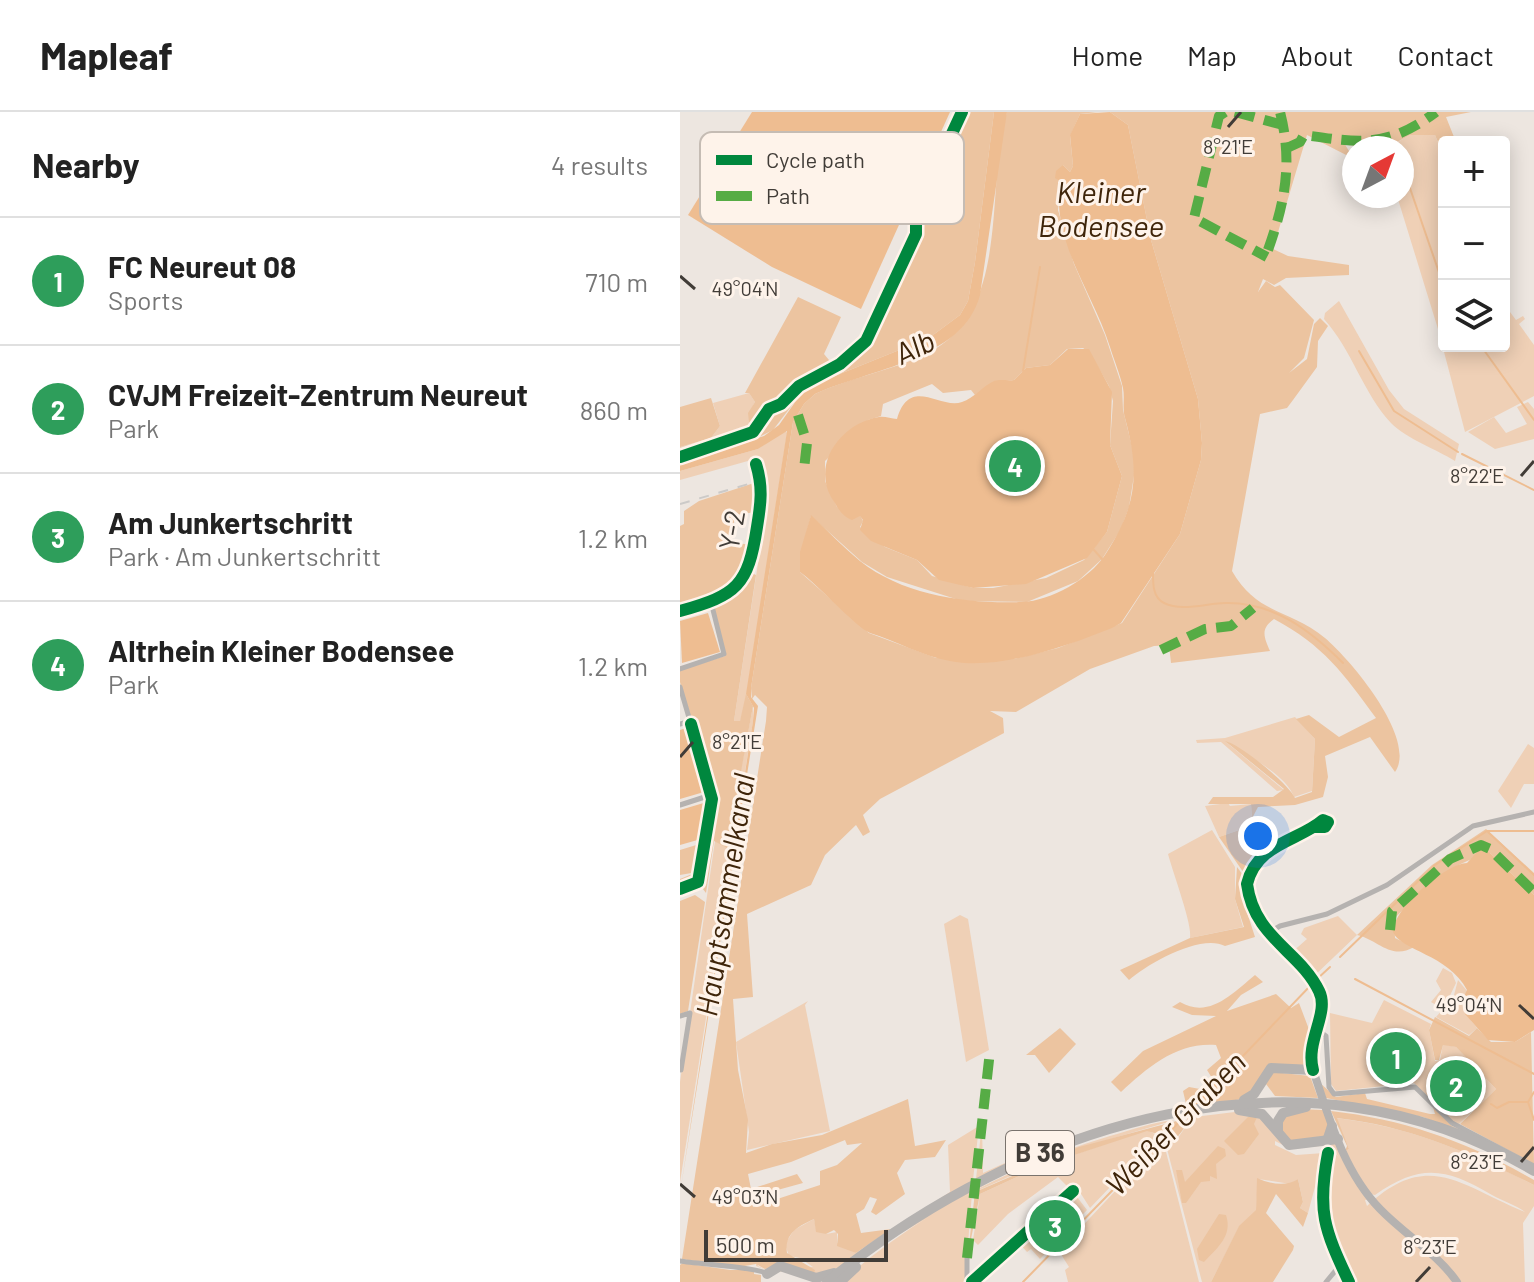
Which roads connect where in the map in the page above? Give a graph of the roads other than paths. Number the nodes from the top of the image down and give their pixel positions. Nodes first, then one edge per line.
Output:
1 (756, 464) dead end
2 (680, 601) edge
3 (711, 602) junction
4 (682, 611) edge
5 (680, 669) edge
6 (680, 687) edge
7 (690, 723) junction
8 (680, 724) edge
9 (711, 795) junction
10 (680, 805) edge
11 (1534, 812) edge
12 (1315, 827) dead end
13 (680, 889) edge
14 (1268, 933) junction
15 (680, 1016) edge
16 (1315, 1028) junction
17 (1310, 1057) joint
18 (680, 1071) edge
19 (1310, 1071) junction
20 (1292, 1101) junction
21 (1319, 1101) junction
22 (1231, 1106) junction
23 (1187, 1113) junction
24 (1334, 1135) junction
25 (1328, 1153) dead end
26 (1534, 1171) edge
27 (1073, 1191) dead end
28 (967, 1258) dead end
29 (680, 1261) edge
30 (1341, 1264) junction
31 (789, 1268) junction
32 (766, 1278) edge
33 (836, 1278) edge
34 (801, 1282) edge
35 (969, 1282) edge
36 (1326, 1282) edge
37 (1349, 1282) edge
38 (1457, 1282) edge

1 - 3 street, Y-2
2 - 4 street
3 - 4 street, Y-2
3 - 5 street
6 - 7 street
7 - 8 street
7 - 9 street
9 - 10 street
9 - 13 street
11 - 14 street
12 - 14 street
14 - 16 street
15 - 18 street
16 - 17 street
16 - 26 street
17 - 19 highway
19 - 20 highway
19 - 21 main road
19 - 22 highway
20 - 22 highway, B 36
20 - 26 highway, B 36
21 - 22 highway, B 36
21 - 24 main road
21 - 24 highway, B 36
21 - 26 highway, B 36
22 - 23 highway, B 36
22 - 24 highway
23 - 33 highway, B 36
23 - 33 highway, B 36
24 - 38 main road
25 - 30 street
27 - 35 street
28 - 35 street
29 - 32 street
30 - 36 street
30 - 37 street
31 - 32 highway
31 - 33 highway
31 - 34 highway

